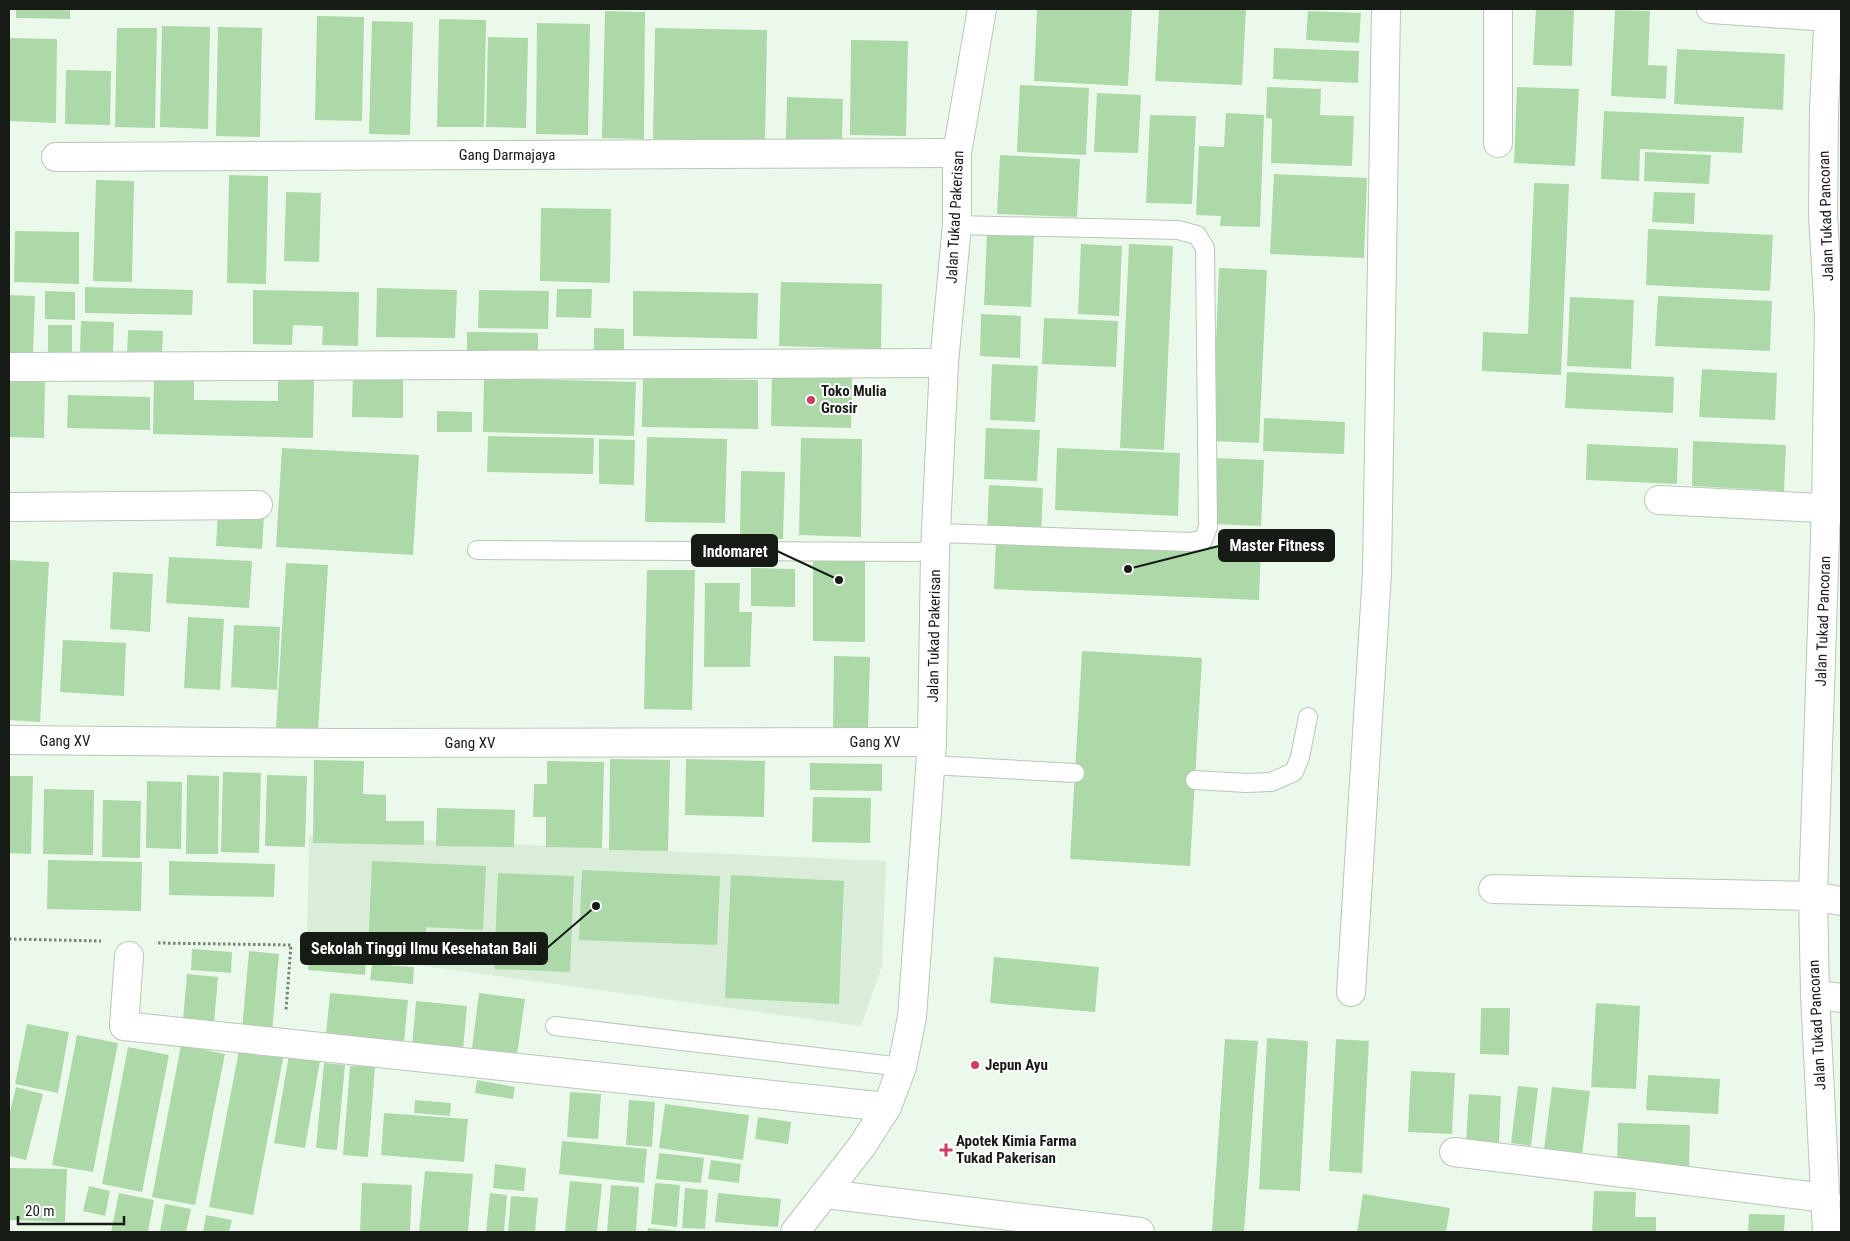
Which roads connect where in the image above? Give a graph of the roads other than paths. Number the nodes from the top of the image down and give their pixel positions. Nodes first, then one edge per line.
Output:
1 (982, 9) edge
2 (1386, 9) edge
3 (1498, 9) edge
4 (1711, 9) edge
5 (1832, 25) edge
6 (1498, 143) dead end
7 (958, 153) junction
8 (56, 157) dead end
9 (957, 225) junction
10 (1834, 292) edge
11 (944, 363) junction
12 (9, 367) edge
13 (1659, 500) dead end
14 (258, 505) dead end
15 (9, 507) edge
16 (1834, 509) edge
17 (936, 543) junction
18 (477, 550) dead end
19 (1831, 670) edge
20 (1308, 717) dead end
21 (9, 740) edge
22 (931, 753) junction
23 (1075, 773) dead end
24 (1195, 780) dead end
25 (1493, 888) dead end
26 (1813, 896) junction
27 (1841, 901) edge
28 (129, 956) dead end
29 (1351, 992) dead end
30 (1815, 994) junction
31 (1841, 998) edge
32 (555, 1026) dead end
33 (902, 1067) junction
34 (887, 1107) junction
35 (1454, 1152) dead end
36 (826, 1194) junction
37 (1826, 1198) junction
38 (795, 1232) edge
39 (1140, 1232) edge
40 (1827, 1232) edge

1 - 7 street, Jalan Tukad Pakerisan
2 - 29 street
3 - 6 street
4 - 5 street
5 - 10 street, Jalan Tukad Pancoran
7 - 8 street, Gang Darmajaya
7 - 9 street, Jalan Tukad Pakerisan
9 - 11 street, Jalan Tukad Pakerisan
9 - 17 lane
10 - 16 street, Jalan Tukad Pancoran
11 - 12 street
11 - 17 street, Jalan Tukad Pakerisan
13 - 16 street
14 - 15 street
16 - 19 street, Jalan Tukad Pancoran
17 - 18 lane
17 - 22 street, Jalan Tukad Pakerisan
19 - 26 street, Jalan Tukad Pancoran
20 - 24 lane
21 - 22 street, Gang XV
22 - 23 lane
22 - 33 street, Jalan Tukad Pakerisan
25 - 26 street
26 - 27 street
26 - 30 street, Jalan Tukad Pancoran
28 - 34 street
30 - 31 street
30 - 37 street, Jalan Tukad Pancoran
32 - 33 lane
33 - 34 street, Jalan Tukad Pakerisan
34 - 36 street, Jalan Tukad Pakerisan
35 - 37 street
36 - 38 street, Jalan Tukad Pakerisan
36 - 39 street
37 - 40 street, Jalan Tukad Pancoran

